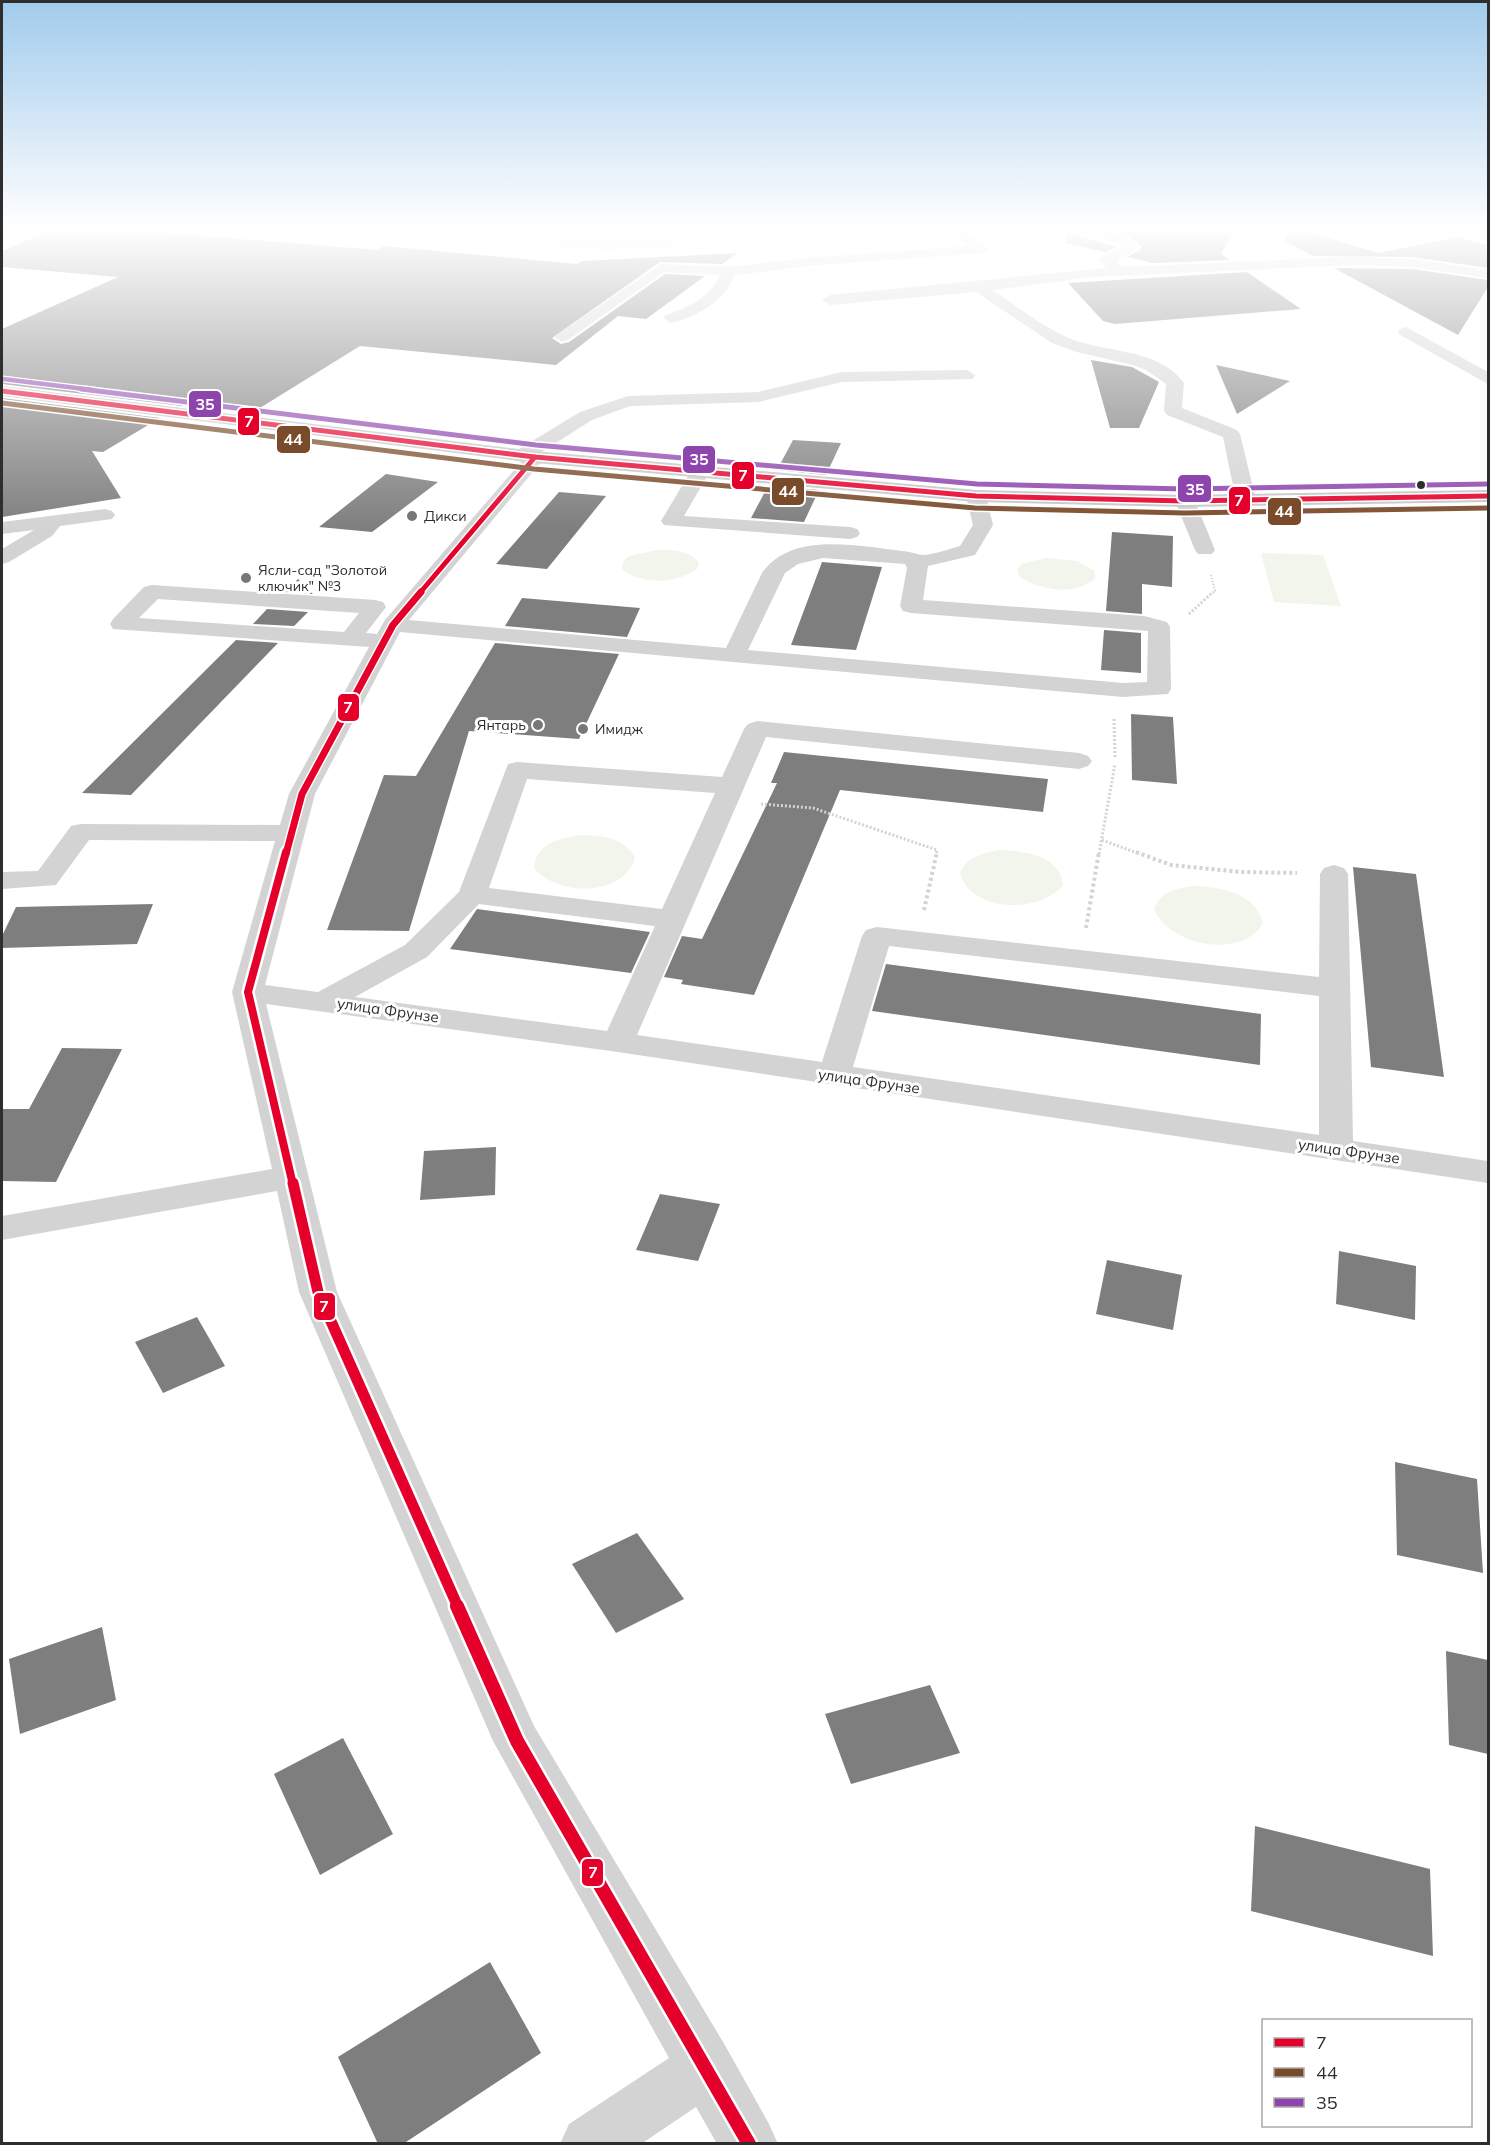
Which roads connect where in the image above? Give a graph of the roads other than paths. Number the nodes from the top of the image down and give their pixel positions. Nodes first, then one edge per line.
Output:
1 (572, 330) edge
2 (1046, 330) edge
3 (1406, 332) dead end
4 (562, 337) dead end
5 (967, 375) dead end
6 (1488, 380) edge
7 (2, 391) edge
8 (528, 456) junction
9 (699, 473) junction
10 (976, 496) junction
11 (1488, 496) edge
12 (1246, 500) junction
13 (1185, 501) junction
14 (105, 515) dead end
15 (54, 522) junction
16 (2, 528) edge
17 (850, 533) dead end
18 (1205, 550) dead end
19 (2, 558) edge
20 (915, 563) junction
21 (375, 635) junction
22 (734, 655) junction
23 (1079, 761) dead end
24 (728, 794) junction
25 (292, 833) junction
26 (1334, 874) road end
27 (9, 880) edge
28 (472, 895) junction
29 (2, 904) edge
30 (673, 919) junction
31 (1335, 988) junction
32 (248, 992) junction
33 (323, 1002) junction
34 (618, 1042) junction
35 (834, 1076) junction
36 (1336, 1149) junction
37 (1488, 1172) edge
38 (291, 1177) junction
39 (2, 1228) edge
40 (706, 2067) junction
41 (589, 2144) edge
42 (749, 2144) edge

1 - 4 street
2 - 12 street
3 - 6 street
5 - 8 street
7 - 8 main road
8 - 9 main road
8 - 21 street
9 - 10 main road
9 - 17 street
10 - 13 main road
10 - 20 street
11 - 12 main road
12 - 13 main road
13 - 18 street
14 - 15 street
15 - 16 street
15 - 19 street
20 - 22 street
20 - 22 street
21 - 21 street
21 - 22 street
21 - 25 street
23 - 24 street
24 - 28 street
24 - 30 street
25 - 27 street
25 - 32 street
26 - 31 street
27 - 29 street
28 - 30 street
28 - 33 street
30 - 34 street
31 - 35 street
31 - 36 street
32 - 33 street, улица Фрунзе
32 - 38 street
33 - 34 street, улица Фрунзе
34 - 35 street, улица Фрунзе
35 - 36 street, улица Фрунзе
36 - 37 street, улица Фрунзе
38 - 39 street
38 - 40 street
40 - 41 street
40 - 42 street

